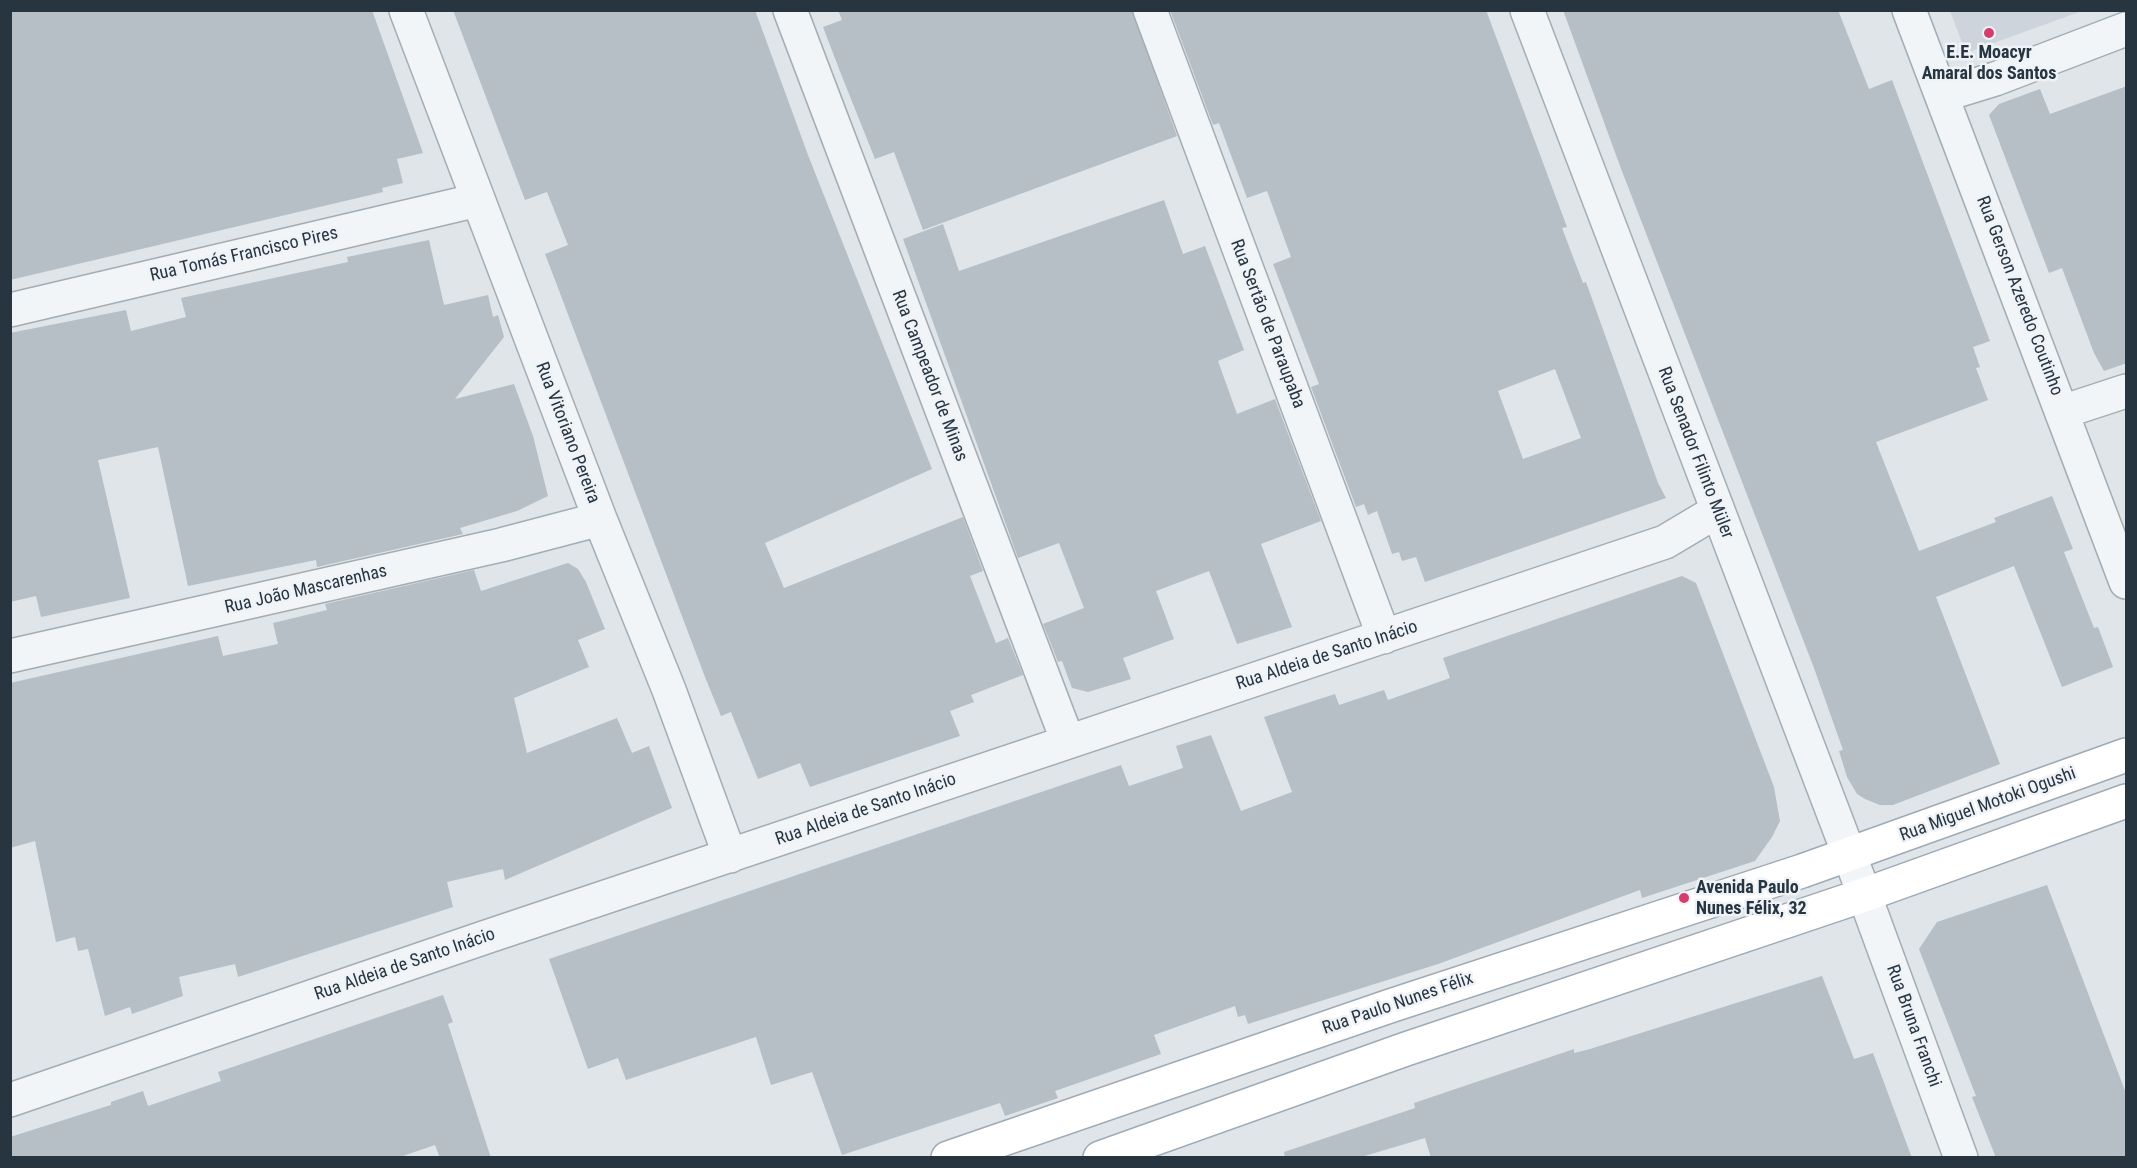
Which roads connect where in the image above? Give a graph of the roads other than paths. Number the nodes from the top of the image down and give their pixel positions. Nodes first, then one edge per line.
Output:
1 (406, 10) edge
2 (790, 10) edge
3 (1150, 10) edge
4 (1527, 10) edge
5 (1909, 10) edge
6 (2127, 29) edge
7 (1943, 95) junction
8 (478, 200) junction
9 (10, 310) edge
10 (2127, 391) edge
11 (2062, 412) junction
12 (1717, 511) junction
13 (600, 519) junction
14 (2127, 582) edge
15 (1384, 637) junction
16 (10, 656) edge
17 (1068, 742) junction
18 (2126, 756) edge
19 (2127, 801) edge
20 (1849, 855) junction
21 (730, 856) junction
22 (1864, 895) junction
23 (10, 1100) edge
24 (948, 1158) edge
25 (1100, 1158) edge
26 (1961, 1158) edge

1 - 8 street, Rua Vitoriano Pereira
2 - 17 street, Rua Campeador de Minas
3 - 15 street, Rua Sertão de Paraupaba
4 - 12 street, Rua Senador Filinto Müler
5 - 7 street, Rua Gerson Azeredo Coutinho
6 - 7 street
7 - 11 street, Rua Gerson Azeredo Coutinho
8 - 9 street, Rua Tomás Francisco Pires
8 - 13 street, Rua Vitoriano Pereira
10 - 11 street
11 - 14 street, Rua Gerson Azeredo Coutinho
12 - 15 street, Rua Aldeia de Santo Inácio
12 - 20 street, Rua Senador Filinto Müler
13 - 16 street, Rua João Mascarenhas
13 - 21 street, Rua Vitoriano Pereira
15 - 17 street, Rua Aldeia de Santo Inácio
17 - 21 street, Rua Aldeia de Santo Inácio
18 - 20 main road, Rua Miguel Motoki Ogushi
19 - 22 main road
20 - 22 street, Rua Senador Filinto Müler
20 - 24 main road, Rua Paulo Nunes Félix
21 - 23 street, Rua Aldeia de Santo Inácio
22 - 25 main road
22 - 26 street, Rua Bruna Franchi

